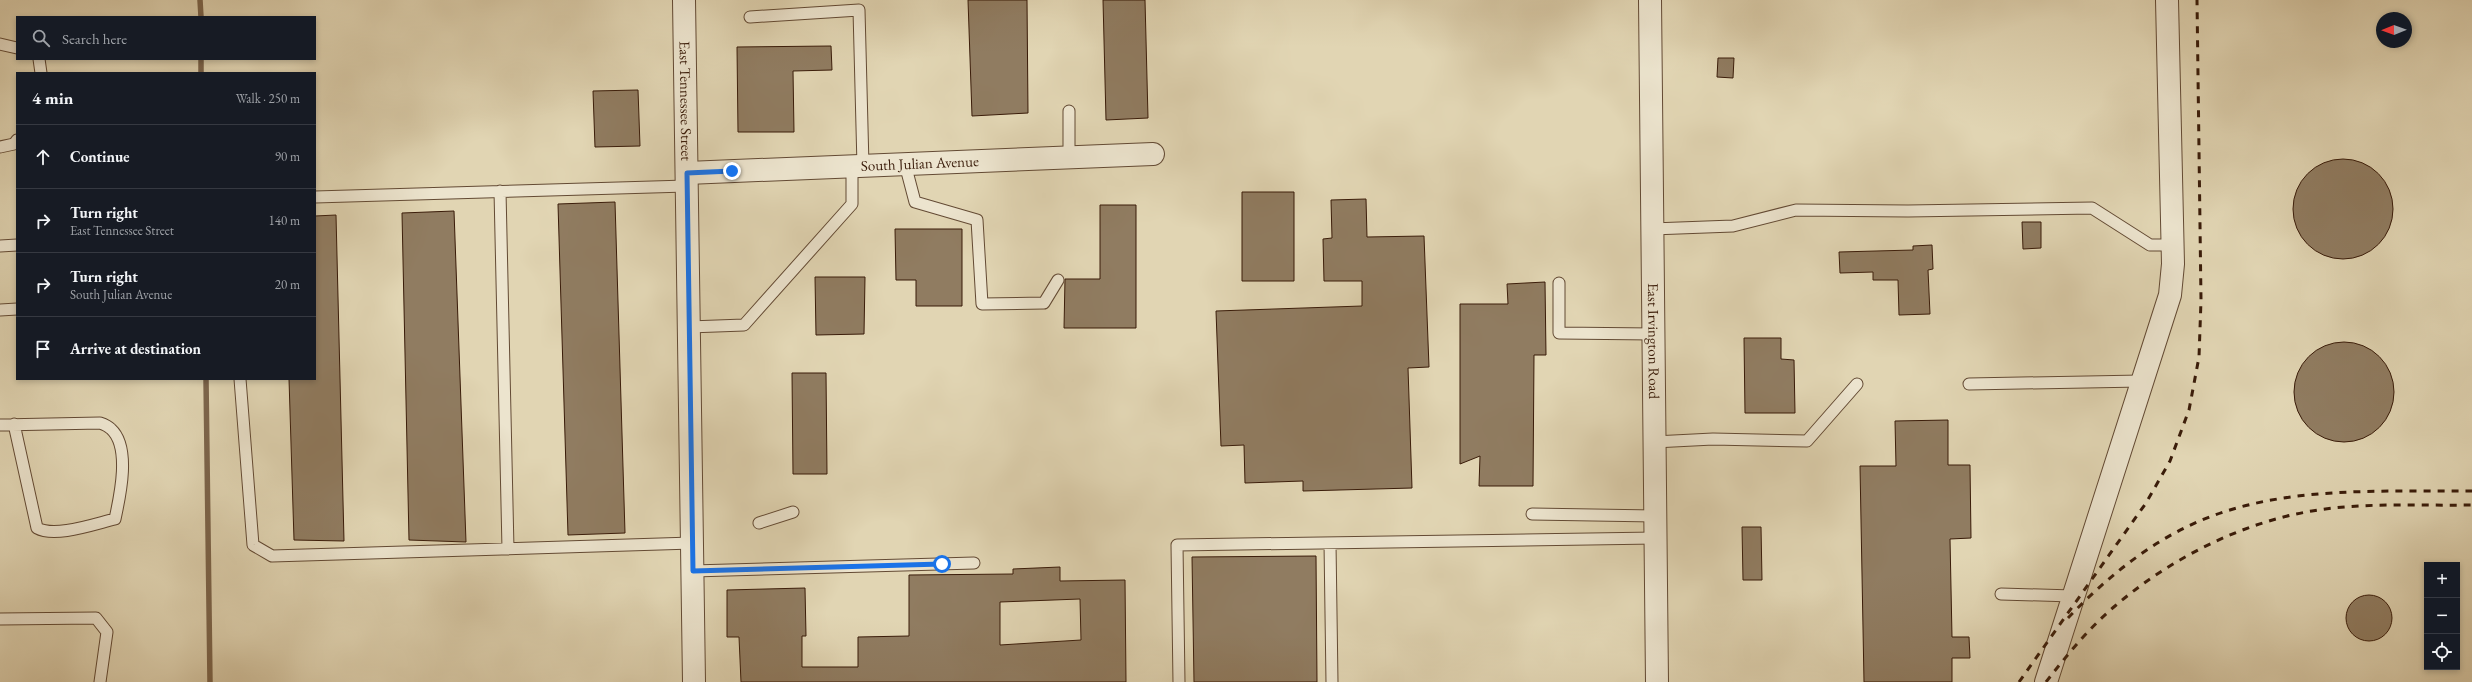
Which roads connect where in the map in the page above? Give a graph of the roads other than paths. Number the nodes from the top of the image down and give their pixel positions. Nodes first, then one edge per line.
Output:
1 (684, 0) edge
2 (1650, 0) edge
3 (2167, 0) edge
4 (750, 17) dead end
5 (0, 44) edge
6 (16, 48) edge
7 (39, 60) edge
8 (41, 72) edge
9 (1069, 111) dead end
10 (16, 141) edge
11 (0, 147) edge
12 (1153, 154) dead end
13 (1070, 157) junction
14 (905, 164) junction
15 (858, 166) junction
16 (687, 179) junction
17 (500, 191) junction
18 (316, 197) edge
19 (1652, 229) junction
20 (16, 245) edge
21 (2172, 245) junction
22 (0, 246) edge
23 (1058, 280) dead end
24 (1559, 283) dead end
25 (16, 309) edge
26 (0, 310) edge
27 (689, 326) junction
28 (1653, 334) junction
29 (240, 380) edge
30 (2142, 381) junction
31 (1857, 384) dead end
32 (1969, 384) dead end
33 (14, 424) junction
34 (0, 425) edge
35 (1654, 442) junction
36 (794, 512) dead end
37 (1532, 514) dead end
38 (1655, 516) junction
39 (759, 523) dead end
40 (1655, 538) junction
41 (692, 543) junction
42 (1330, 543) junction
43 (508, 549) junction
44 (974, 563) dead end
45 (693, 571) junction
46 (2001, 594) dead end
47 (2073, 596) junction
48 (0, 619) edge
49 (100, 682) edge
50 (694, 682) edge
51 (1179, 682) edge
52 (1332, 682) edge
53 (1657, 682) edge
54 (2046, 682) edge

1 - 16 street, East Tennessee Street
2 - 19 street, East Irvington Road
3 - 21 street
4 - 15 lane
5 - 6 lane
7 - 8 lane
9 - 13 lane
10 - 11 lane
12 - 13 street, South Julian Avenue
13 - 14 street, South Julian Avenue
14 - 15 street, South Julian Avenue
14 - 23 lane
15 - 16 street, South Julian Avenue
15 - 27 lane
16 - 17 lane
16 - 27 street, East Tennessee Street
17 - 18 lane
17 - 43 lane
19 - 21 lane
19 - 28 street, East Irvington Road
20 - 22 lane
21 - 30 street
24 - 28 lane
25 - 26 lane
27 - 41 street, East Tennessee Street
28 - 35 street, East Irvington Road
29 - 43 lane
30 - 32 lane
30 - 47 street
31 - 35 lane
33 - 33 lane
33 - 34 lane
35 - 38 street, East Irvington Road
36 - 39 lane
37 - 38 lane
38 - 40 street, East Irvington Road
40 - 42 lane
40 - 53 street, East Irvington Road
41 - 43 lane
41 - 45 street, East Tennessee Street
42 - 51 lane
42 - 52 lane
44 - 45 lane
45 - 50 street, East Tennessee Street
46 - 47 lane
47 - 54 street
48 - 49 lane

